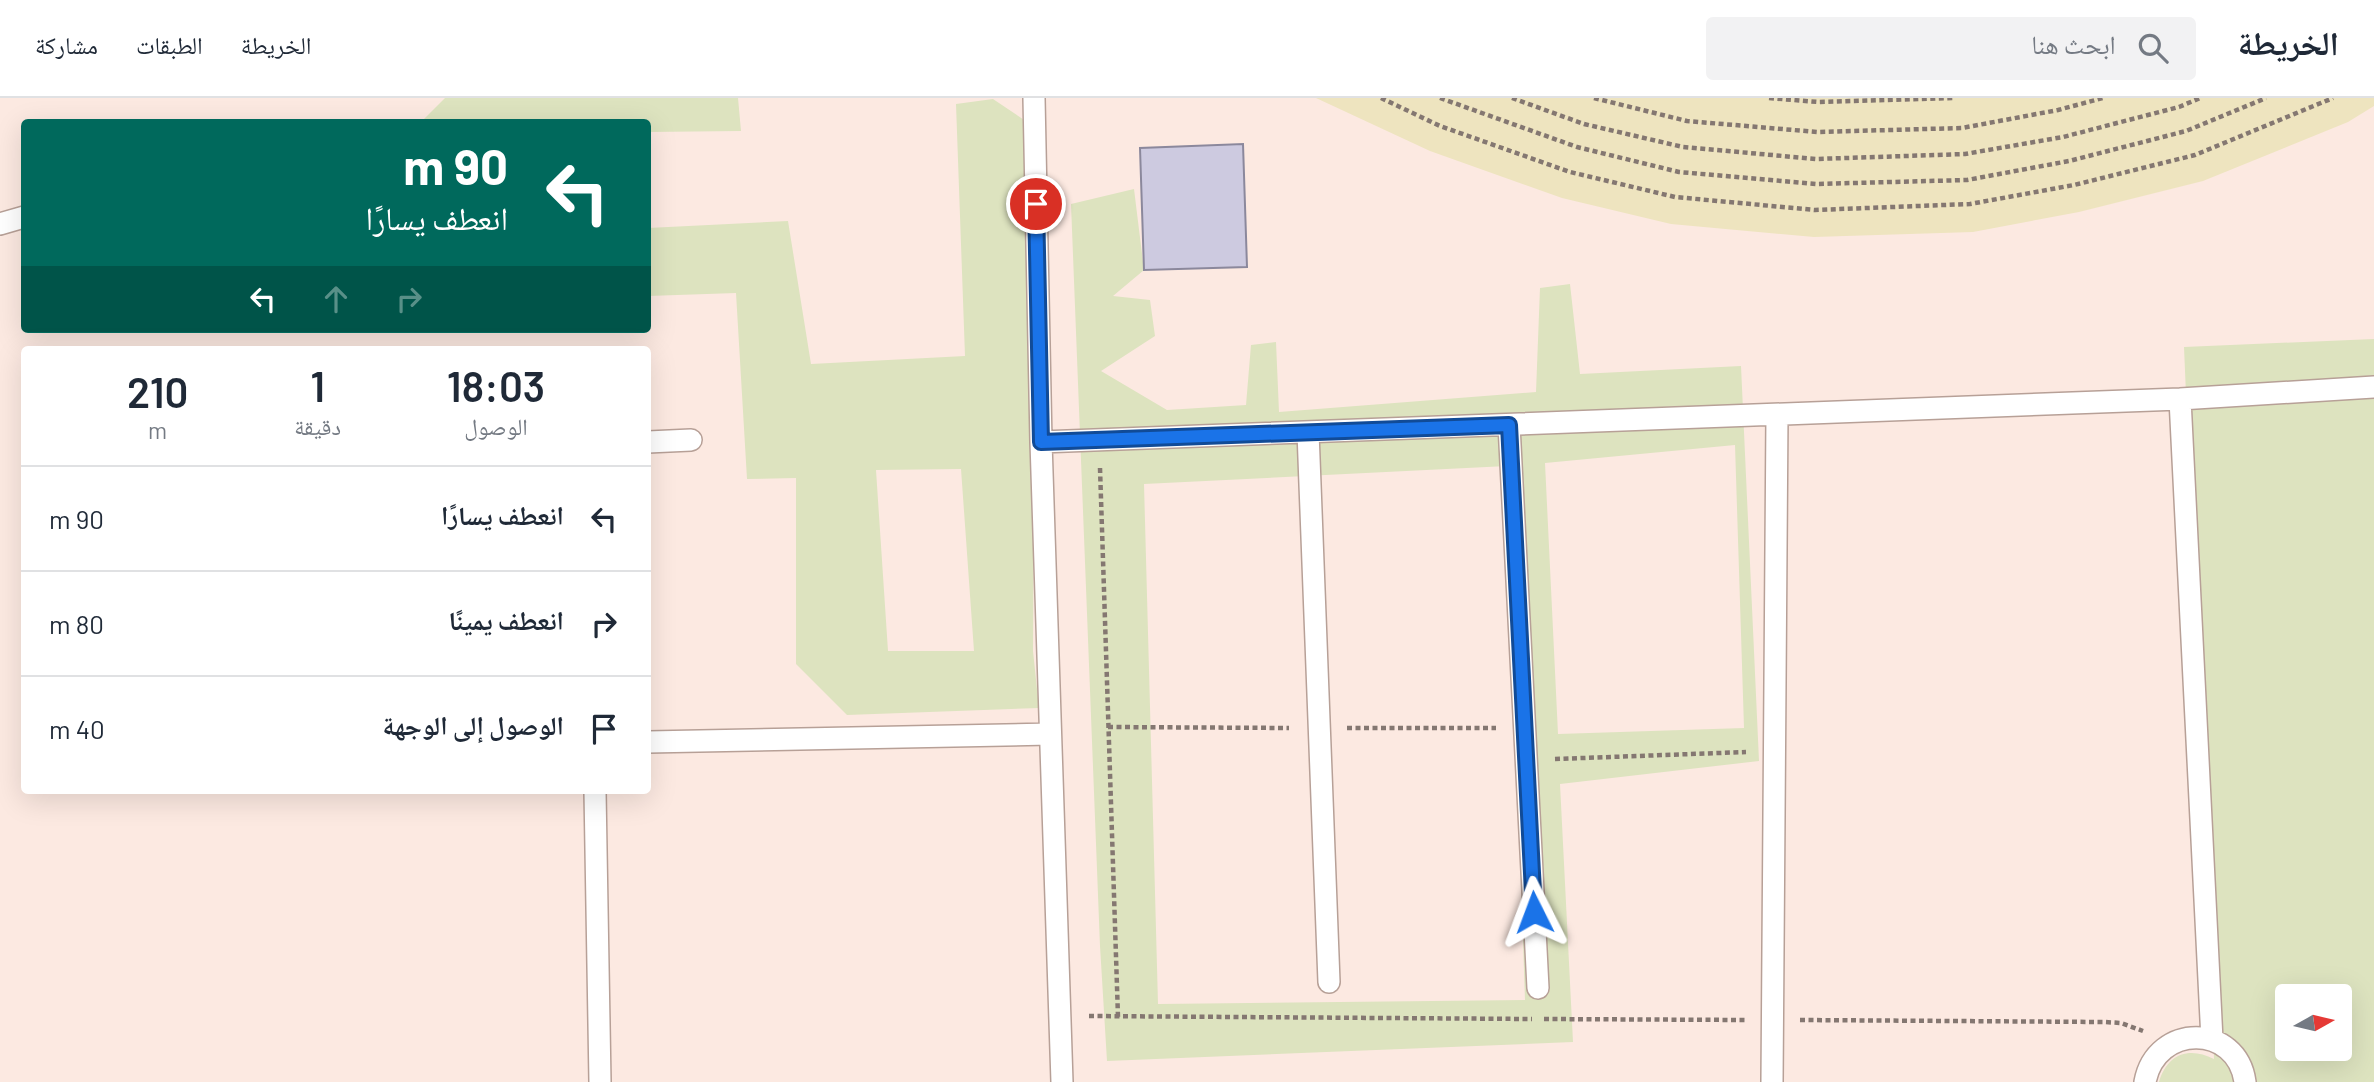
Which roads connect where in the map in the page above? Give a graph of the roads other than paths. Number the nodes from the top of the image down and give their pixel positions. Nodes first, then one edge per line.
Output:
1 (1034, 98) edge
2 (21, 217) edge
3 (0, 224) edge
4 (2374, 387) edge
5 (2180, 399) junction
6 (1777, 415) junction
7 (1509, 425) junction
8 (1308, 432) junction
9 (691, 440) dead end
10 (651, 442) edge
11 (1041, 442) junction
12 (1050, 734) junction
13 (651, 742) edge
14 (595, 794) edge
15 (1329, 982) dead end
16 (1538, 988) dead end
17 (2212, 1040) junction
18 (600, 1082) edge
19 (1062, 1082) edge
20 (1772, 1082) edge
21 (2145, 1082) edge
22 (2245, 1082) edge

1 - 11 lane
2 - 3 lane
4 - 5 lane
5 - 6 lane
5 - 17 lane
6 - 7 lane
6 - 20 lane
7 - 8 lane
7 - 16 lane
8 - 11 lane
8 - 15 lane
9 - 10 lane
11 - 12 lane
12 - 13 lane
12 - 19 lane
14 - 18 lane
17 - 21 lane
17 - 22 lane

